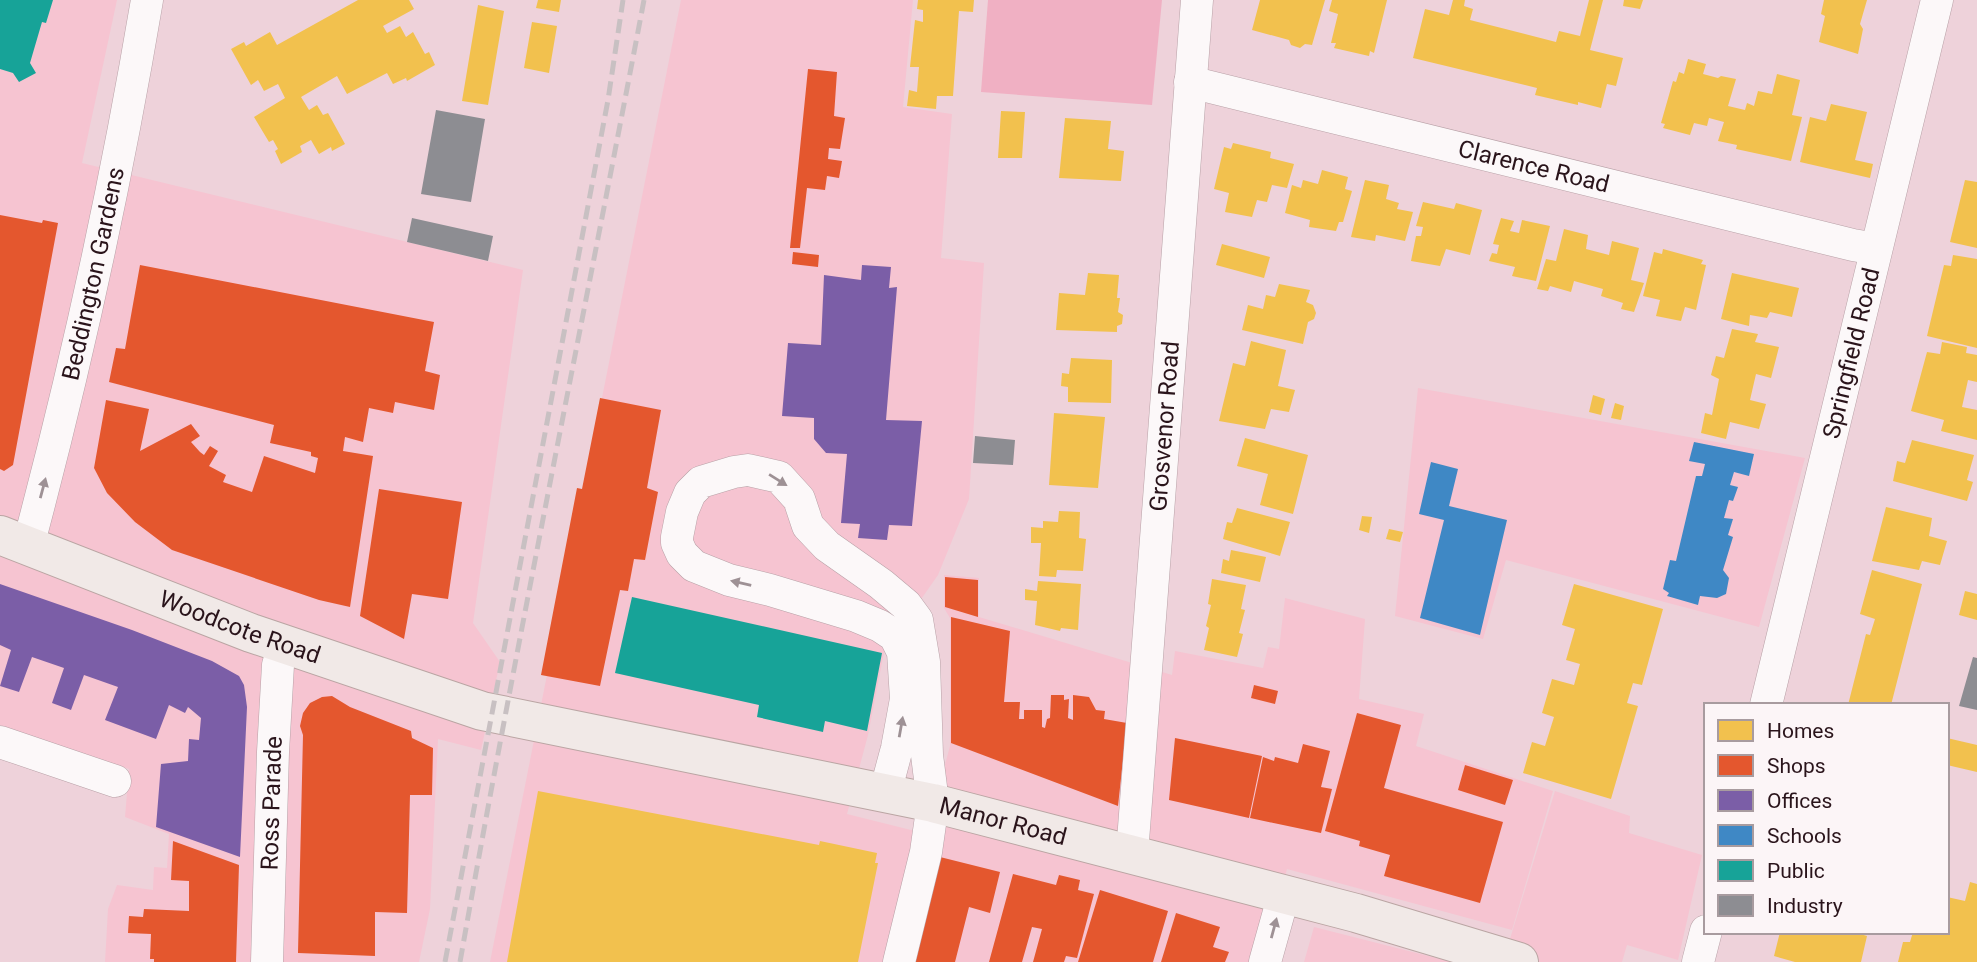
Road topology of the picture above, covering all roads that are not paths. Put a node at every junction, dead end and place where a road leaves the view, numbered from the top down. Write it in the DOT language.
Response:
graph roads {
  1 [pos="147,0"];
  2 [pos="1197,0"];
  3 [pos="1937,0"];
  4 [pos="1190,82"];
  5 [pos="1876,249"];
  6 [pos="14,541"];
  7 [pos="284,645"];
  8 [pos="1766,703"];
  9 [pos="482,711"];
  10 [pos="0,741"];
  11 [pos="115,781"];
  12 [pos="886,793"];
  13 [pos="933,803"];
  14 [pos="1132,854"];
  15 [pos="1284,894"];
  16 [pos="1705,934"];
  17 [pos="267,962"];
  18 [pos="899,962"];
  19 [pos="1265,962"];
  20 [pos="1519,962"];
  21 [pos="1698,962"];
  6 -- 1 [label="street, Beddington Gardens, one-way"];
  2 -- 4 [label="street, Grosvenor Road"];
  3 -- 5 [label="street, Springfield Road"];
  4 -- 5 [label="street, Clarence Road"];
  4 -- 14 [label="street, Grosvenor Road"];
  5 -- 8 [label="street, Springfield Road"];
  6 -- 7 [label="main road, Woodcote Road"];
  7 -- 9 [label="main road, Woodcote Road"];
  7 -- 17 [label="street, Ross Parade"];
  9 -- 12 [label="main road, Manor Road"];
  10 -- 11 [label="street"];
  12 -- 13 [label="main road, Manor Road"];
  12 -- 13 [label="street, one-way"];
  13 -- 14 [label="main road, Manor Road"];
  13 -- 18 [label="street"];
  14 -- 15 [label="main road, Manor Road"];
  19 -- 15 [label="street, one-way"];
  15 -- 20 [label="main road, Manor Road"];
  16 -- 21 [label="street"];
}
